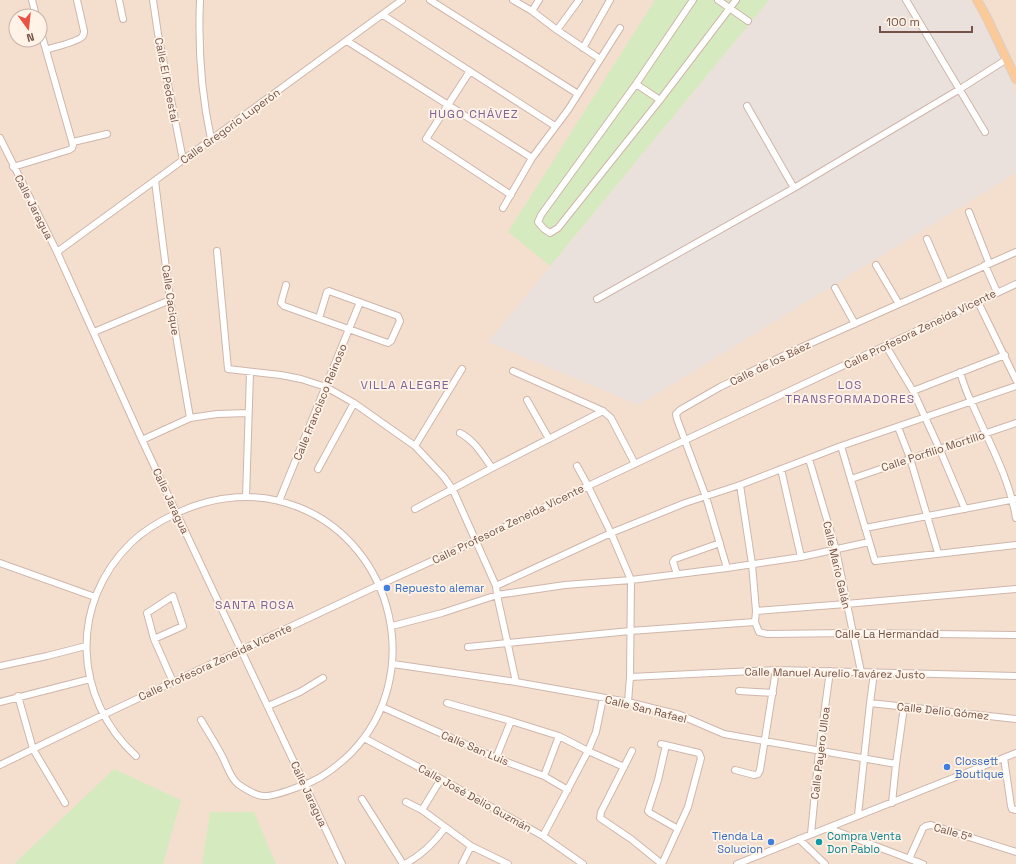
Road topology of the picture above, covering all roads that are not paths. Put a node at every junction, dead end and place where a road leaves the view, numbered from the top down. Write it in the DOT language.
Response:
graph roads {
  1 [pos="77,0"];
  2 [pos="119,0"];
  3 [pos="153,0"];
  4 [pos="200,0"];
  5 [pos="402,0"];
  6 [pos="430,0"];
  7 [pos="513,0"];
  8 [pos="539,0"];
  9 [pos="579,0"];
  10 [pos="610,0"];
  11 [pos="693,0"];
  12 [pos="718,0"];
  13 [pos="736,0"];
  14 [pos="906,0"];
  15 [pos="977,0"];
  16 [pos="730,8"];
  17 [pos="532,12"];
  18 [pos="383,15"];
  19 [pos="123,19"];
  20 [pos="748,22"];
  21 [pos="620,28"];
  22 [pos="557,30"];
  23 [pos="347,41"];
  24 [pos="583,48"];
  25 [pos="46,50"];
  26 [pos="600,59"];
  27 [pos="1007,60"];
  28 [pos="470,71"];
  29 [pos="1016,79"];
  30 [pos="636,84"];
  31 [pos="960,90"];
  32 [pos="578,94"];
  33 [pos="660,100"];
  34 [pos="447,105"];
  35 [pos="747,106"];
  36 [pos="555,126"];
  37 [pos="985,132"];
  38 [pos="107,134"];
  39 [pos="0,138"];
  40 [pos="211,139"];
  41 [pos="73,142"];
  42 [pos="532,158"];
  43 [pos="183,160"];
  44 [pos="13,167"];
  45 [pos="155,182"];
  46 [pos="794,188"];
  47 [pos="511,195"];
  48 [pos="503,208"];
  49 [pos="968,212"];
  50 [pos="927,238"];
  51 [pos="217,251"];
  52 [pos="57,252"];
  53 [pos="1016,252"];
  54 [pos="987,264"];
  55 [pos="876,265"];
  56 [pos="946,283"];
  57 [pos="1016,284"];
  58 [pos="286,285"];
  59 [pos="836,288"];
  60 [pos="997,292"];
  61 [pos="597,299"];
  62 [pos="170,300"];
  63 [pos="360,302"];
  64 [pos="978,302"];
  65 [pos="899,304"];
  66 [pos="319,318"];
  67 [pos="854,324"];
  68 [pos="349,329"];
  69 [pos="94,332"];
  70 [pos="886,346"];
  71 [pos="1005,355"];
  72 [pos="462,369"];
  73 [pos="513,371"];
  74 [pos="250,372"];
  75 [pos="960,372"];
  76 [pos="1016,380"];
  77 [pos="1016,386"];
  78 [pos="326,387"];
  79 [pos="913,391"];
  80 [pos="527,400"];
  81 [pos="970,401"];
  82 [pos="354,402"];
  83 [pos="603,411"];
  84 [pos="248,413"];
  85 [pos="925,417"];
  86 [pos="190,418"];
  87 [pos="1016,423"];
  88 [pos="898,427"];
  89 [pos="460,433"];
  90 [pos="987,433"];
  91 [pos="549,439"];
  92 [pos="142,440"];
  93 [pos="684,441"];
  94 [pos="415,446"];
  95 [pos="841,446"];
  96 [pos="940,450"];
  97 [pos="809,458"];
  98 [pos="910,458"];
  99 [pos="635,464"];
  100 [pos="577,466"];
  101 [pos="492,468"];
  102 [pos="318,469"];
  103 [pos="781,469"];
  104 [pos="850,479"];
  105 [pos="740,485"];
  106 [pos="588,486"];
  107 [pos="453,490"];
  108 [pos="246,496"];
  109 [pos="706,498"];
  110 [pos="1014,499"];
  111 [pos="279,501"];
  112 [pos="965,509"];
  113 [pos="414,510"];
  114 [pos="177,513"];
  115 [pos="926,516"];
  116 [pos="1016,518"];
  117 [pos="865,528"];
  118 [pos="611,533"];
  119 [pos="476,541"];
  120 [pos="869,542"];
  121 [pos="720,543"];
  122 [pos="1016,545"];
  123 [pos="836,550"];
  124 [pos="938,554"];
  125 [pos="801,557"];
  126 [pos="0,563"];
  127 [pos="752,564"];
  128 [pos="728,568"];
  129 [pos="677,574"];
  130 [pos="631,580"];
  131 [pos="379,585"];
  132 [pos="496,586"];
  133 [pos="1016,589"];
  134 [pos="497,595"];
  135 [pos="96,597"];
  136 [pos="846,604"];
  137 [pos="756,611"];
  138 [pos="755,622"];
  139 [pos="392,626"];
  140 [pos="630,631"];
  141 [pos="852,633"];
  142 [pos="1016,635"];
  143 [pos="154,639"];
  144 [pos="507,643"];
  145 [pos="86,646"];
  146 [pos="468,647"];
  147 [pos="242,650"];
  148 [pos="393,664"];
  149 [pos="0,666"];
  150 [pos="776,670"];
  151 [pos="830,672"];
  152 [pos="861,672"];
  153 [pos="874,673"];
  154 [pos="1016,676"];
  155 [pos="630,677"];
  156 [pos="323,678"];
  157 [pos="90,679"];
  158 [pos="173,682"];
  159 [pos="516,682"];
  160 [pos="739,691"];
  161 [pos="773,693"];
  162 [pos="18,696"];
  163 [pos="603,698"];
  164 [pos="0,702"];
  165 [pos="628,702"];
  166 [pos="447,703"];
  167 [pos="870,704"];
  168 [pos="268,706"];
  169 [pos="382,707"];
  170 [pos="904,707"];
  171 [pos="103,715"];
  172 [pos="1016,719"];
  173 [pos="201,720"];
  174 [pos="511,721"];
  175 [pos="559,736"];
  176 [pos="364,738"];
  177 [pos="765,742"];
  178 [pos="33,749"];
  179 [pos="588,751"];
  180 [pos="632,751"];
  181 [pos="819,751"];
  182 [pos="1016,753"];
  183 [pos="136,756"];
  184 [pos="496,758"];
  185 [pos="1004,758"];
  186 [pos="864,759"];
  187 [pos="896,764"];
  188 [pos="0,765"];
  189 [pos="624,767"];
  190 [pos="735,770"];
  191 [pos="544,776"];
  192 [pos="441,779"];
  193 [pos="304,785"];
  194 [pos="568,790"];
  195 [pos="1016,792"];
  196 [pos="1008,795"];
  197 [pos="362,799"];
  198 [pos="406,802"];
  199 [pos="65,803"];
  200 [pos="892,803"];
  201 [pos="422,810"];
  202 [pos="1016,810"];
  203 [pos="858,815"];
  204 [pos="445,828"];
  205 [pos="828,828"];
  206 [pos="678,830"];
  207 [pos="811,834"];
  208 [pos="543,836"];
  209 [pos="799,839"];
  210 [pos="471,846"];
  211 [pos="1016,852"];
  212 [pos="909,859"];
  213 [pos="740,863"];
  214 [pos="342,864"];
  215 [pos="404,864"];
  216 [pos="462,864"];
  217 [pos="508,864"];
  218 [pos="583,864"];
  219 [pos="662,864"];
  220 [pos="825,864"];
  221 [pos="923,864"];
  1 -- 25 [label="street"];
  2 -- 19 [label="street"];
  3 -- 43 [label="street, Calle El Pedestal"];
  4 -- 40 [label="street"];
  5 -- 18 [label="street, Calle Gregorio Luperón"];
  6 -- 32 [label="street"];
  7 -- 17 [label="street"];
  8 -- 17 [label="street"];
  9 -- 22 [label="street"];
  10 -- 24 [label="street"];
  11 -- 30 [label="street"];
  12 -- 16 [label="street"];
  13 -- 16 [label="street"];
  14 -- 31 [label="street"];
  15 -- 27 [label="main road"];
  16 -- 20 [label="street"];
  16 -- 33 [label="street"];
  17 -- 22 [label="street"];
  18 -- 23 [label="street, Calle Gregorio Luperón"];
  18 -- 28 [label="street"];
  21 -- 26 [label="street"];
  22 -- 24 [label="street"];
  23 -- 34 [label="street"];
  23 -- 40 [label="street, Calle Gregorio Luperón"];
  24 -- 26 [label="street"];
  25 -- 41 [label="street"];
  26 -- 32 [label="street"];
  27 -- 29 [label="main road"];
  27 -- 31 [label="street"];
  28 -- 34 [label="street"];
  28 -- 36 [label="street"];
  30 -- 33 [label="street"];
  30 -- 33 [label="street"];
  31 -- 37 [label="street"];
  31 -- 46 [label="street"];
  32 -- 36 [label="street"];
  34 -- 42 [label="street"];
  34 -- 47 [label="street"];
  35 -- 46 [label="street"];
  36 -- 42 [label="street"];
  38 -- 41 [label="street"];
  39 -- 44 [label="street, Calle Jaragua"];
  40 -- 43 [label="street, Calle Gregorio Luperón"];
  41 -- 44 [label="street"];
  42 -- 47 [label="street"];
  43 -- 45 [label="street, Calle Gregorio Luperón"];
  44 -- 52 [label="street, Calle Jaragua"];
  45 -- 52 [label="street, Calle Gregorio Luperón"];
  45 -- 62 [label="street, Calle Cacique"];
  46 -- 61 [label="street"];
  47 -- 48 [label="street"];
  49 -- 54 [label="street"];
  50 -- 56 [label="street"];
  51 -- 74 [label="street"];
  52 -- 69 [label="street, Calle Jaragua"];
  53 -- 54 [label="street, Calle de los Báez"];
  54 -- 56 [label="street, Calle de los Báez"];
  54 -- 60 [label="street"];
  55 -- 65 [label="street"];
  56 -- 65 [label="street, Calle de los Báez"];
  57 -- 60 [label="street, Calle Profesora Zeneida Vicente"];
  58 -- 66 [label="street"];
  59 -- 67 [label="street"];
  60 -- 64 [label="street, Calle Profesora Zeneida Vicente"];
  62 -- 69 [label="street"];
  62 -- 86 [label="street, Calle Cacique"];
  63 -- 66 [label="street"];
  63 -- 68 [label="street, Calle Francisco Reinoso"];
  63 -- 68 [label="street"];
  64 -- 70 [label="street, Calle Profesora Zeneida Vicente"];
  64 -- 71 [label="street"];
  65 -- 67 [label="street, Calle de los Báez"];
  66 -- 68 [label="street"];
  67 -- 93 [label="street, Calle de los Báez"];
  68 -- 78 [label="street, Calle Francisco Reinoso"];
  69 -- 92 [label="street, Calle Jaragua"];
  70 -- 79 [label="street"];
  70 -- 93 [label="street, Calle Profesora Zeneida Vicente"];
  71 -- 75 [label="street"];
  71 -- 76 [label="street"];
  72 -- 94 [label="street"];
  73 -- 83 [label="street"];
  74 -- 78 [label="street"];
  74 -- 84 [label="street"];
  75 -- 79 [label="street"];
  75 -- 81 [label="street"];
  77 -- 81 [label="street"];
  78 -- 82 [label="street"];
  78 -- 111 [label="street, Calle Francisco Reinoso"];
  79 -- 85 [label="street"];
  80 -- 91 [label="street"];
  81 -- 85 [label="street"];
  81 -- 90 [label="street"];
  82 -- 94 [label="street"];
  82 -- 102 [label="street"];
  83 -- 91 [label="street"];
  83 -- 99 [label="street"];
  84 -- 86 [label="street"];
  84 -- 108 [label="street"];
  85 -- 88 [label="street"];
  85 -- 96 [label="street"];
  86 -- 92 [label="street"];
  87 -- 90 [label="street, Calle Porfilio Mortillo"];
  88 -- 95 [label="street"];
  88 -- 98 [label="street"];
  89 -- 101 [label="street"];
  90 -- 96 [label="street, Calle Porfilio Mortillo"];
  90 -- 110 [label="street"];
  91 -- 101 [label="street"];
  92 -- 114 [label="street, Calle Jaragua"];
  93 -- 99 [label="street, Calle Profesora Zeneida Vicente"];
  93 -- 109 [label="street, Calle de los Báez"];
  94 -- 107 [label="street"];
  95 -- 97 [label="street"];
  95 -- 104 [label="street"];
  96 -- 98 [label="street, Calle Porfilio Mortillo"];
  96 -- 112 [label="street"];
  97 -- 103 [label="street"];
  97 -- 123 [label="street, Calle Mario Galán"];
  98 -- 104 [label="street, Calle Porfilio Mortillo"];
  98 -- 115 [label="street"];
  99 -- 106 [label="street, Calle Profesora Zeneida Vicente"];
  100 -- 106 [label="street"];
  101 -- 107 [label="street"];
  103 -- 105 [label="street"];
  103 -- 125 [label="street"];
  104 -- 117 [label="street"];
  105 -- 109 [label="street"];
  105 -- 127 [label="street"];
  106 -- 118 [label="street"];
  106 -- 119 [label="street, Calle Profesora Zeneida Vicente"];
  107 -- 113 [label="street"];
  107 -- 119 [label="street"];
  108 -- 111 [label="street"];
  108 -- 114 [label="street"];
  109 -- 118 [label="street"];
  109 -- 121 [label="street, Calle de los Báez"];
  110 -- 112 [label="street"];
  110 -- 116 [label="street"];
  111 -- 131 [label="street"];
  112 -- 115 [label="street"];
  114 -- 135 [label="street"];
  114 -- 147 [label="street, Calle Jaragua"];
  115 -- 117 [label="street"];
  115 -- 124 [label="street"];
  117 -- 120 [label="street"];
  118 -- 130 [label="street"];
  118 -- 132 [label="street"];
  119 -- 131 [label="street, Calle Profesora Zeneida Vicente"];
  119 -- 132 [label="street"];
  120 -- 123 [label="street"];
  120 -- 124 [label="street"];
  121 -- 128 [label="street, Calle de los Báez"];
  121 -- 129 [label="street"];
  122 -- 124 [label="street"];
  123 -- 125 [label="street"];
  123 -- 136 [label="street, Calle Mario Galán"];
  125 -- 127 [label="street"];
  126 -- 135 [label="street"];
  127 -- 128 [label="street"];
  127 -- 137 [label="street"];
  128 -- 129 [label="street"];
  129 -- 130 [label="street"];
  130 -- 134 [label="street"];
  130 -- 140 [label="street"];
  131 -- 139 [label="street"];
  131 -- 147 [label="street, Calle Profesora Zeneida Vicente"];
  132 -- 134 [label="street"];
  133 -- 136 [label="street"];
  134 -- 139 [label="street"];
  134 -- 144 [label="street"];
  135 -- 145 [label="street"];
  136 -- 137 [label="street"];
  136 -- 141 [label="street, Calle Mario Galán"];
  137 -- 138 [label="street"];
  138 -- 140 [label="street"];
  138 -- 141 [label="street, Calle La Hermandad"];
  139 -- 148 [label="street"];
  140 -- 144 [label="street"];
  140 -- 155 [label="street"];
  141 -- 142 [label="street, Calle La Hermandad"];
  141 -- 152 [label="street, Calle Mario Galán"];
  143 -- 143 [label="street"];
  143 -- 158 [label="street"];
  144 -- 146 [label="street"];
  144 -- 159 [label="street"];
  145 -- 149 [label="street"];
  145 -- 157 [label="street"];
  147 -- 158 [label="street, Calle Profesora Zeneida Vicente"];
  147 -- 168 [label="street, Calle Jaragua"];
  148 -- 159 [label="street, Calle San Rafael"];
  148 -- 169 [label="street"];
  150 -- 151 [label="street, Calle Manuel Aurelio Tavárez Justo"];
  150 -- 155 [label="street, Calle Manuel Aurelio Tavárez Justo"];
  150 -- 161 [label="street"];
  151 -- 152 [label="street, Calle Manuel Aurelio Tavárez Justo"];
  151 -- 181 [label="street, Calle Payero Ulloa"];
  152 -- 153 [label="street, Calle Manuel Aurelio Tavárez Justo"];
  153 -- 154 [label="street, Calle Manuel Aurelio Tavárez Justo"];
  153 -- 167 [label="street"];
  155 -- 165 [label="street"];
  156 -- 168 [label="street"];
  157 -- 162 [label="street"];
  157 -- 171 [label="street"];
  158 -- 171 [label="street, Calle Profesora Zeneida Vicente"];
  159 -- 163 [label="street, Calle San Rafael"];
  160 -- 161 [label="street"];
  161 -- 177 [label="street"];
  162 -- 164 [label="street"];
  162 -- 178 [label="street"];
  163 -- 165 [label="street, Calle San Rafael"];
  163 -- 179 [label="street"];
  165 -- 177 [label="street, Calle San Rafael"];
  166 -- 174 [label="street"];
  167 -- 170 [label="street, Calle Delio Gómez"];
  167 -- 186 [label="street"];
  168 -- 193 [label="street, Calle Jaragua"];
  169 -- 176 [label="street"];
  169 -- 184 [label="street, Calle San Luis"];
  170 -- 172 [label="street, Calle Delio Gómez"];
  170 -- 187 [label="street"];
  171 -- 178 [label="street, Calle Profesora Zeneida Vicente"];
  171 -- 183 [label="street"];
  173 -- 193 [label="street"];
  174 -- 175 [label="street"];
  174 -- 184 [label="street"];
  175 -- 179 [label="street"];
  175 -- 191 [label="street"];
  176 -- 192 [label="street, Calle José Delio Guzmán"];
  176 -- 193 [label="street"];
  177 -- 181 [label="street, Calle San Rafael"];
  177 -- 190 [label="street"];
  178 -- 188 [label="street, Calle Profesora Zeneida Vicente"];
  178 -- 199 [label="street"];
  179 -- 189 [label="street"];
  179 -- 194 [label="street"];
  180 -- 189 [label="street"];
  181 -- 186 [label="street, Calle San Rafael"];
  181 -- 207 [label="street, Calle Payero Ulloa"];
  182 -- 185 [label="street"];
  184 -- 191 [label="street, Calle San Luis"];
  185 -- 196 [label="street"];
  185 -- 200 [label="street"];
  186 -- 187 [label="street, Calle San Rafael"];
  186 -- 203 [label="street"];
  187 -- 200 [label="street"];
  189 -- 219 [label="street"];
  191 -- 194 [label="street, Calle San Luis"];
  192 -- 201 [label="street"];
  192 -- 208 [label="street, Calle José Delio Guzmán"];
  193 -- 214 [label="street, Calle Jaragua"];
  194 -- 208 [label="street"];
  195 -- 196 [label="street"];
  196 -- 202 [label="street"];
  197 -- 215 [label="street"];
  198 -- 201 [label="street"];
  200 -- 203 [label="street"];
  201 -- 204 [label="street"];
  203 -- 205 [label="street"];
  204 -- 210 [label="street"];
  204 -- 215 [label="street"];
  205 -- 207 [label="street"];
  205 -- 212 [label="street"];
  206 -- 206 [label="street"];
  206 -- 219 [label="street"];
  207 -- 209 [label="street"];
  208 -- 218 [label="street, Calle José Delio Guzmán"];
  209 -- 213 [label="street"];
  209 -- 220 [label="street"];
  210 -- 216 [label="street"];
  210 -- 217 [label="street"];
  211 -- 212 [label="street, Calle 5ª"];
  212 -- 221 [label="street"];
}
